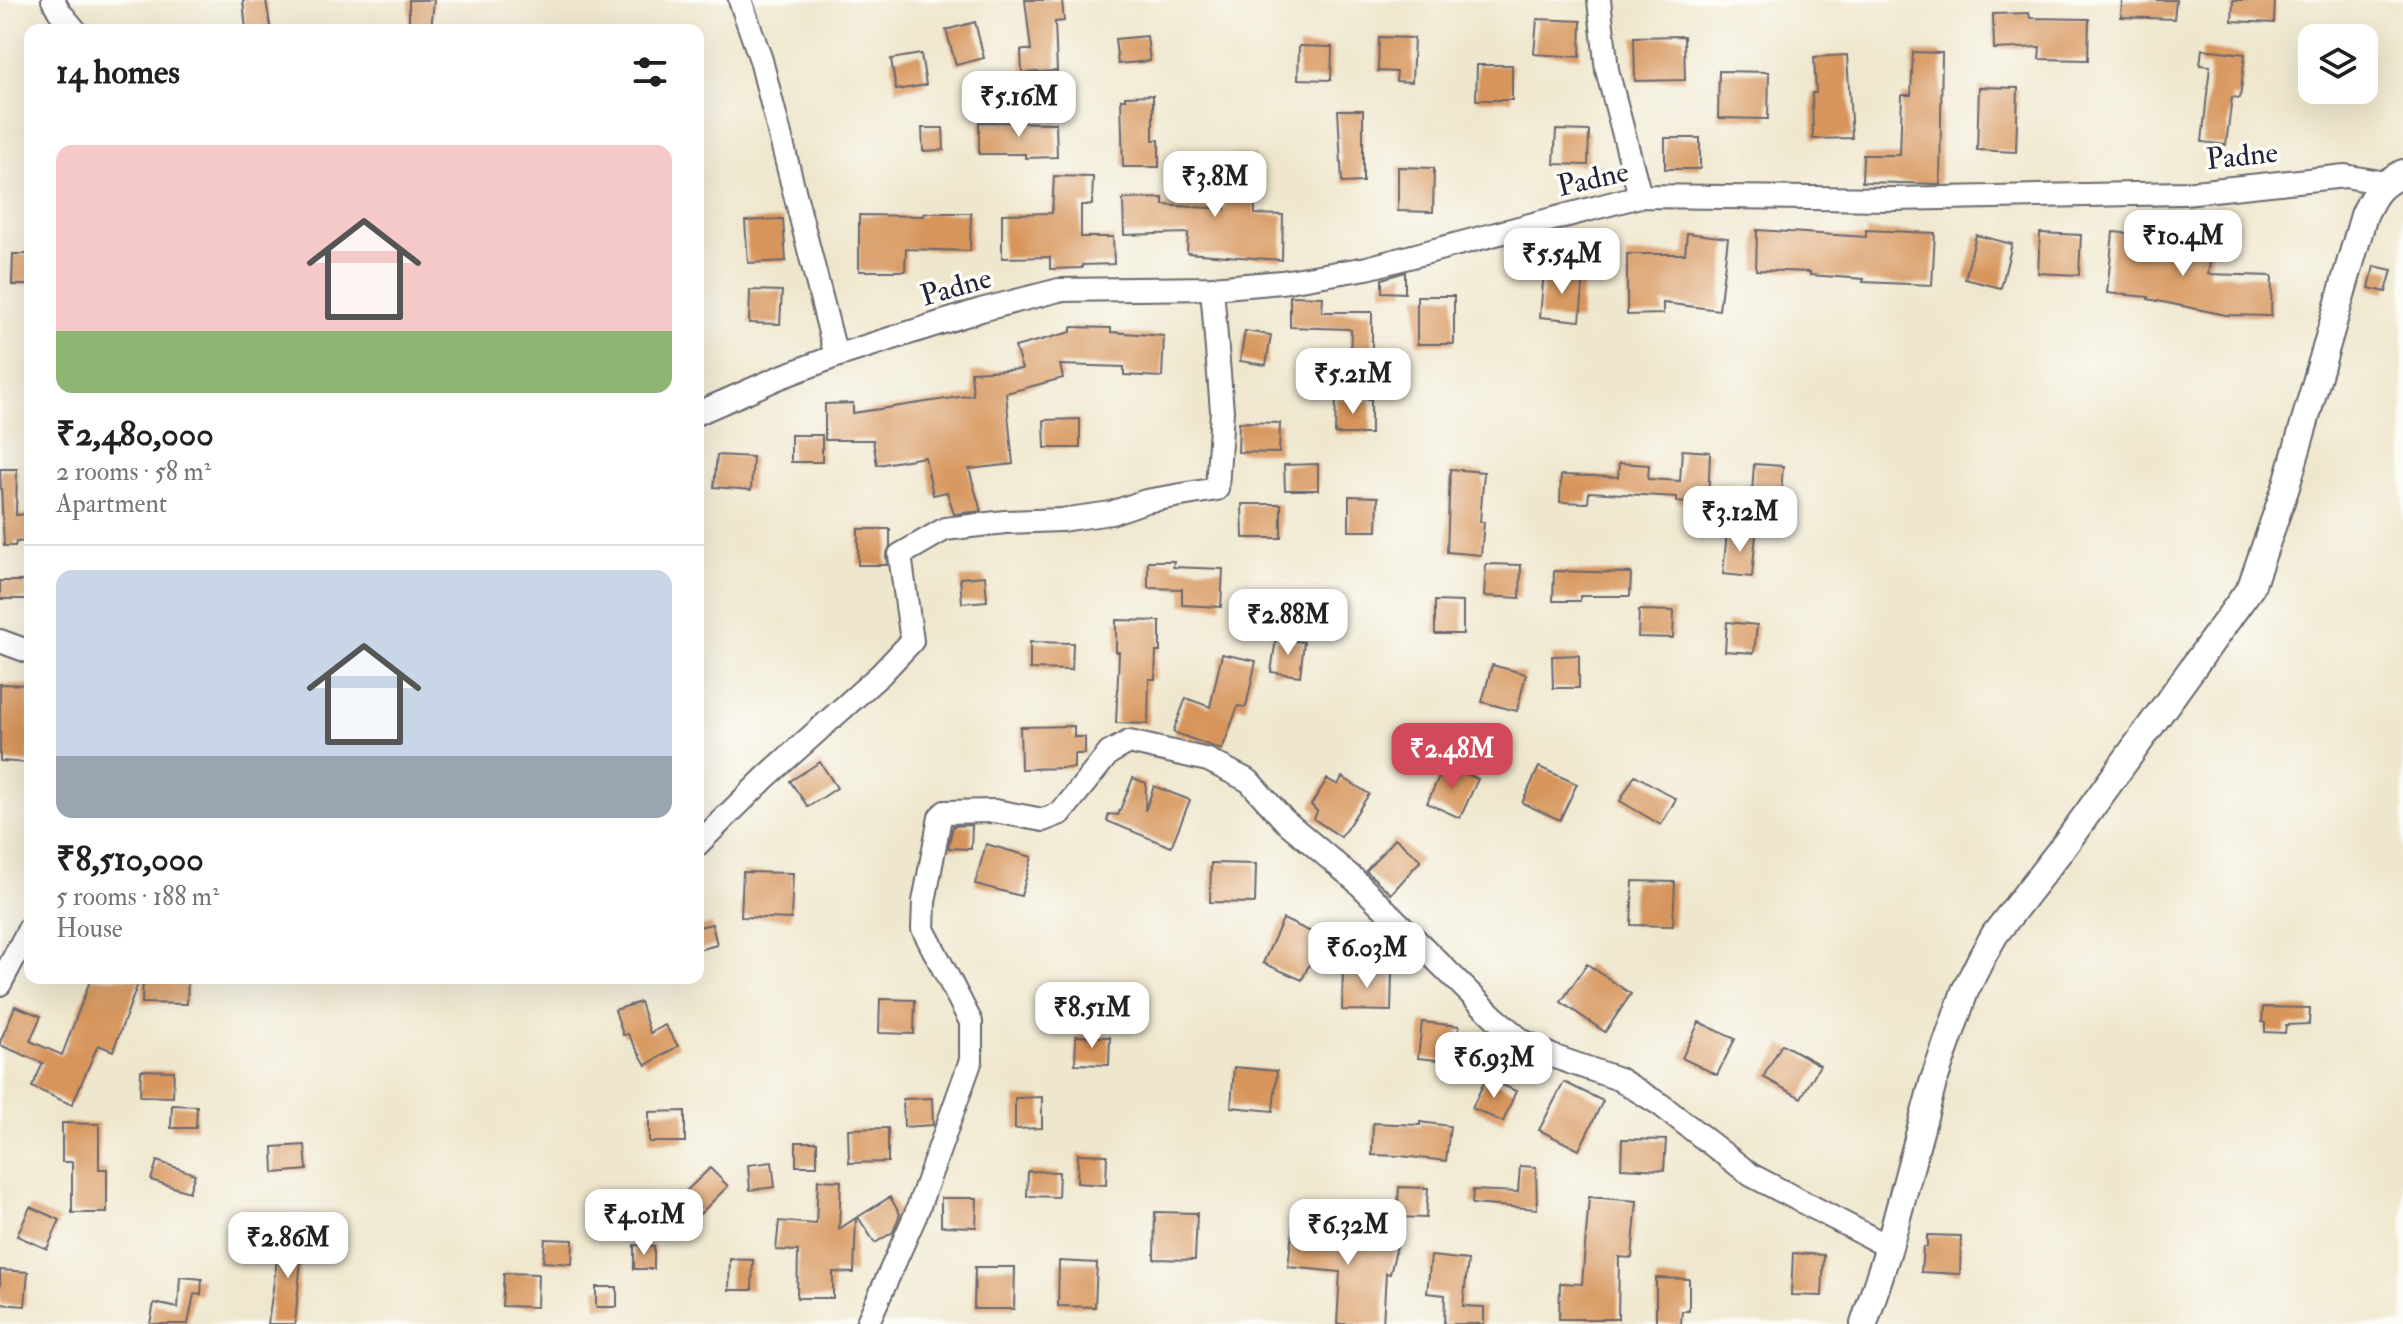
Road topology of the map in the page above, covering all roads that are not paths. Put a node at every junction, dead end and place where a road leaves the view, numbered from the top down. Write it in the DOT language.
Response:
graph roads {
  1 [pos="53,0"];
  2 [pos="740,0"];
  3 [pos="1599,0"];
  4 [pos="71,24"];
  5 [pos="2394,178"];
  6 [pos="1640,196"];
  7 [pos="1212,288"];
  8 [pos="836,356"];
  9 [pos="704,410"];
  10 [pos="0,641"];
  11 [pos="24,650"];
  12 [pos="704,838"];
  13 [pos="24,938"];
  14 [pos="0,984"];
  15 [pos="1889,1247"];
  16 [pos="867,1324"];
  17 [pos="1864,1324"];
  1 -- 4 [label="street"];
  2 -- 8 [label="street"];
  3 -- 6 [label="street"];
  5 -- 6 [label="street, Padne"];
  5 -- 15 [label="main road"];
  6 -- 7 [label="street, Padne"];
  7 -- 8 [label="street, Padne"];
  7 -- 12 [label="street"];
  8 -- 9 [label="street, Padne"];
  10 -- 11 [label="street"];
  13 -- 14 [label="street"];
  15 -- 16 [label="street"];
  15 -- 17 [label="main road"];
}
